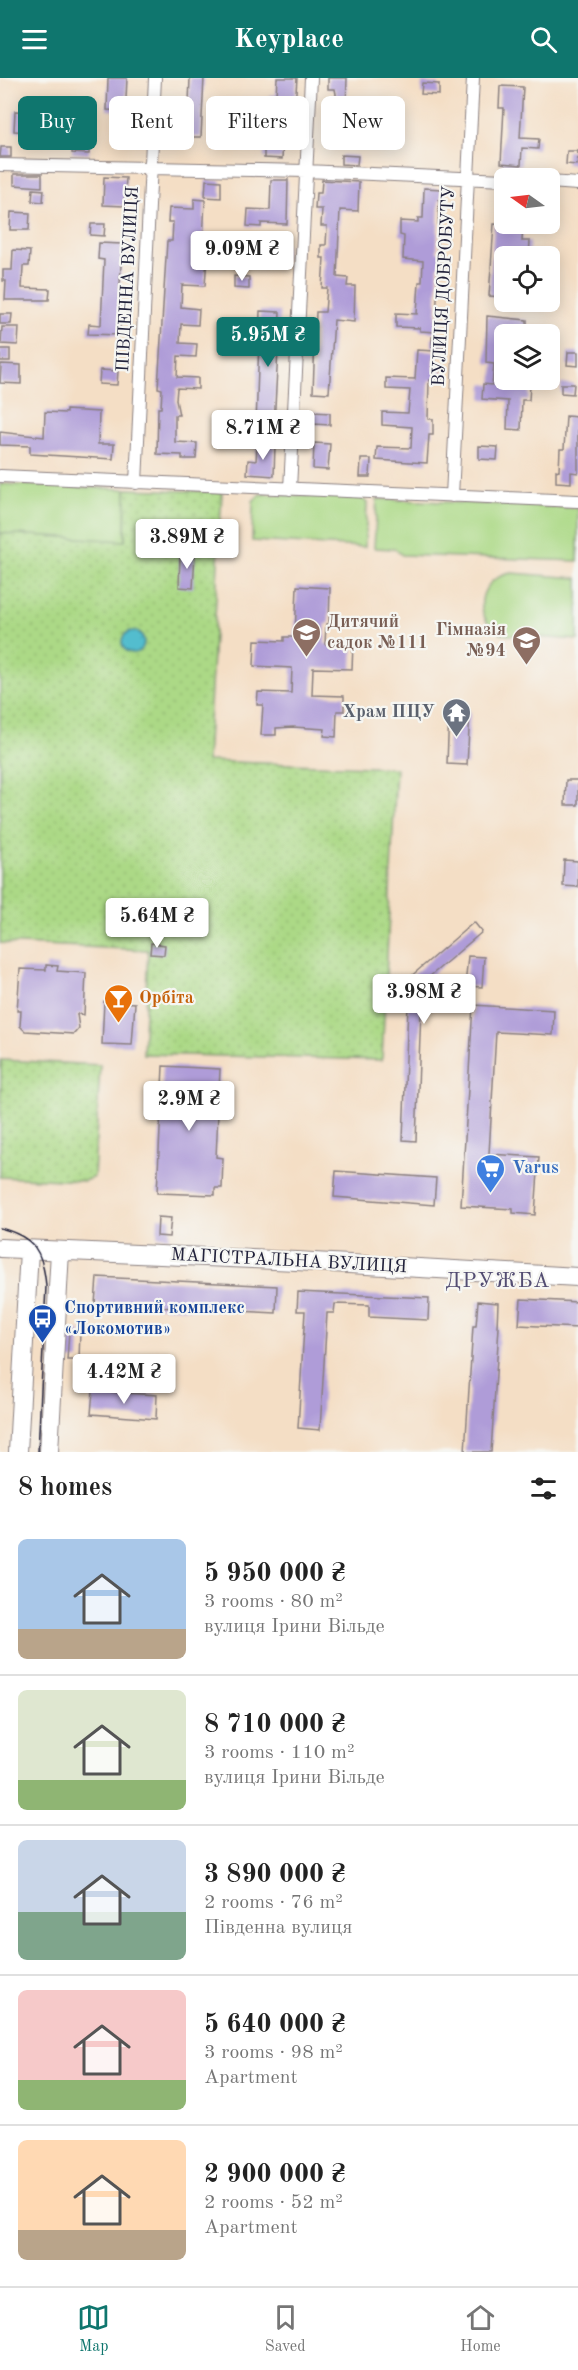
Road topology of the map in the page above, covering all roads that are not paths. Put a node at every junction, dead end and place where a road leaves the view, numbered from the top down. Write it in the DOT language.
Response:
graph roads {
  1 [pos="155,78"];
  2 [pos="311,78"];
  3 [pos="472,78"];
  4 [pos="0,165"];
  5 [pos="151,168"];
  6 [pos="306,171"];
  7 [pos="468,178"];
  8 [pos="494,179"];
  9 [pos="560,183"];
  10 [pos="578,184"];
  11 [pos="0,476"];
  12 [pos="136,483"];
  13 [pos="290,489"];
  14 [pos="452,496"];
  15 [pos="578,501"];
  16 [pos="0,1248"];
  17 [pos="29,1250"];
  18 [pos="60,1251"];
  19 [pos="578,1277"];
  20 [pos="18,1452"];
  21 [pos="49,1452"];
  1 -- 5 [label="street, ПІВДЕННА ВУЛИЦЯ"];
  2 -- 6 [label="street"];
  3 -- 7 [label="street, ВУЛИЦЯ ДОБРОБУТУ"];
  4 -- 5 [label="street"];
  5 -- 6 [label="street"];
  5 -- 12 [label="street, ПІВДЕННА ВУЛИЦЯ"];
  6 -- 7 [label="street"];
  6 -- 13 [label="street"];
  7 -- 8 [label="street"];
  7 -- 14 [label="street, ВУЛИЦЯ ДОБРОБУТУ"];
  9 -- 10 [label="street"];
  11 -- 12 [label="street"];
  12 -- 13 [label="street"];
  13 -- 14 [label="street"];
  14 -- 15 [label="street"];
  16 -- 17 [label="street, МАГІСТРАЛЬНА ВУЛИЦЯ"];
  17 -- 18 [label="street, МАГІСТРАЛЬНА ВУЛИЦЯ"];
  17 -- 20 [label="street"];
  18 -- 19 [label="street, МАГІСТРАЛЬНА ВУЛИЦЯ"];
  18 -- 21 [label="street"];
}
